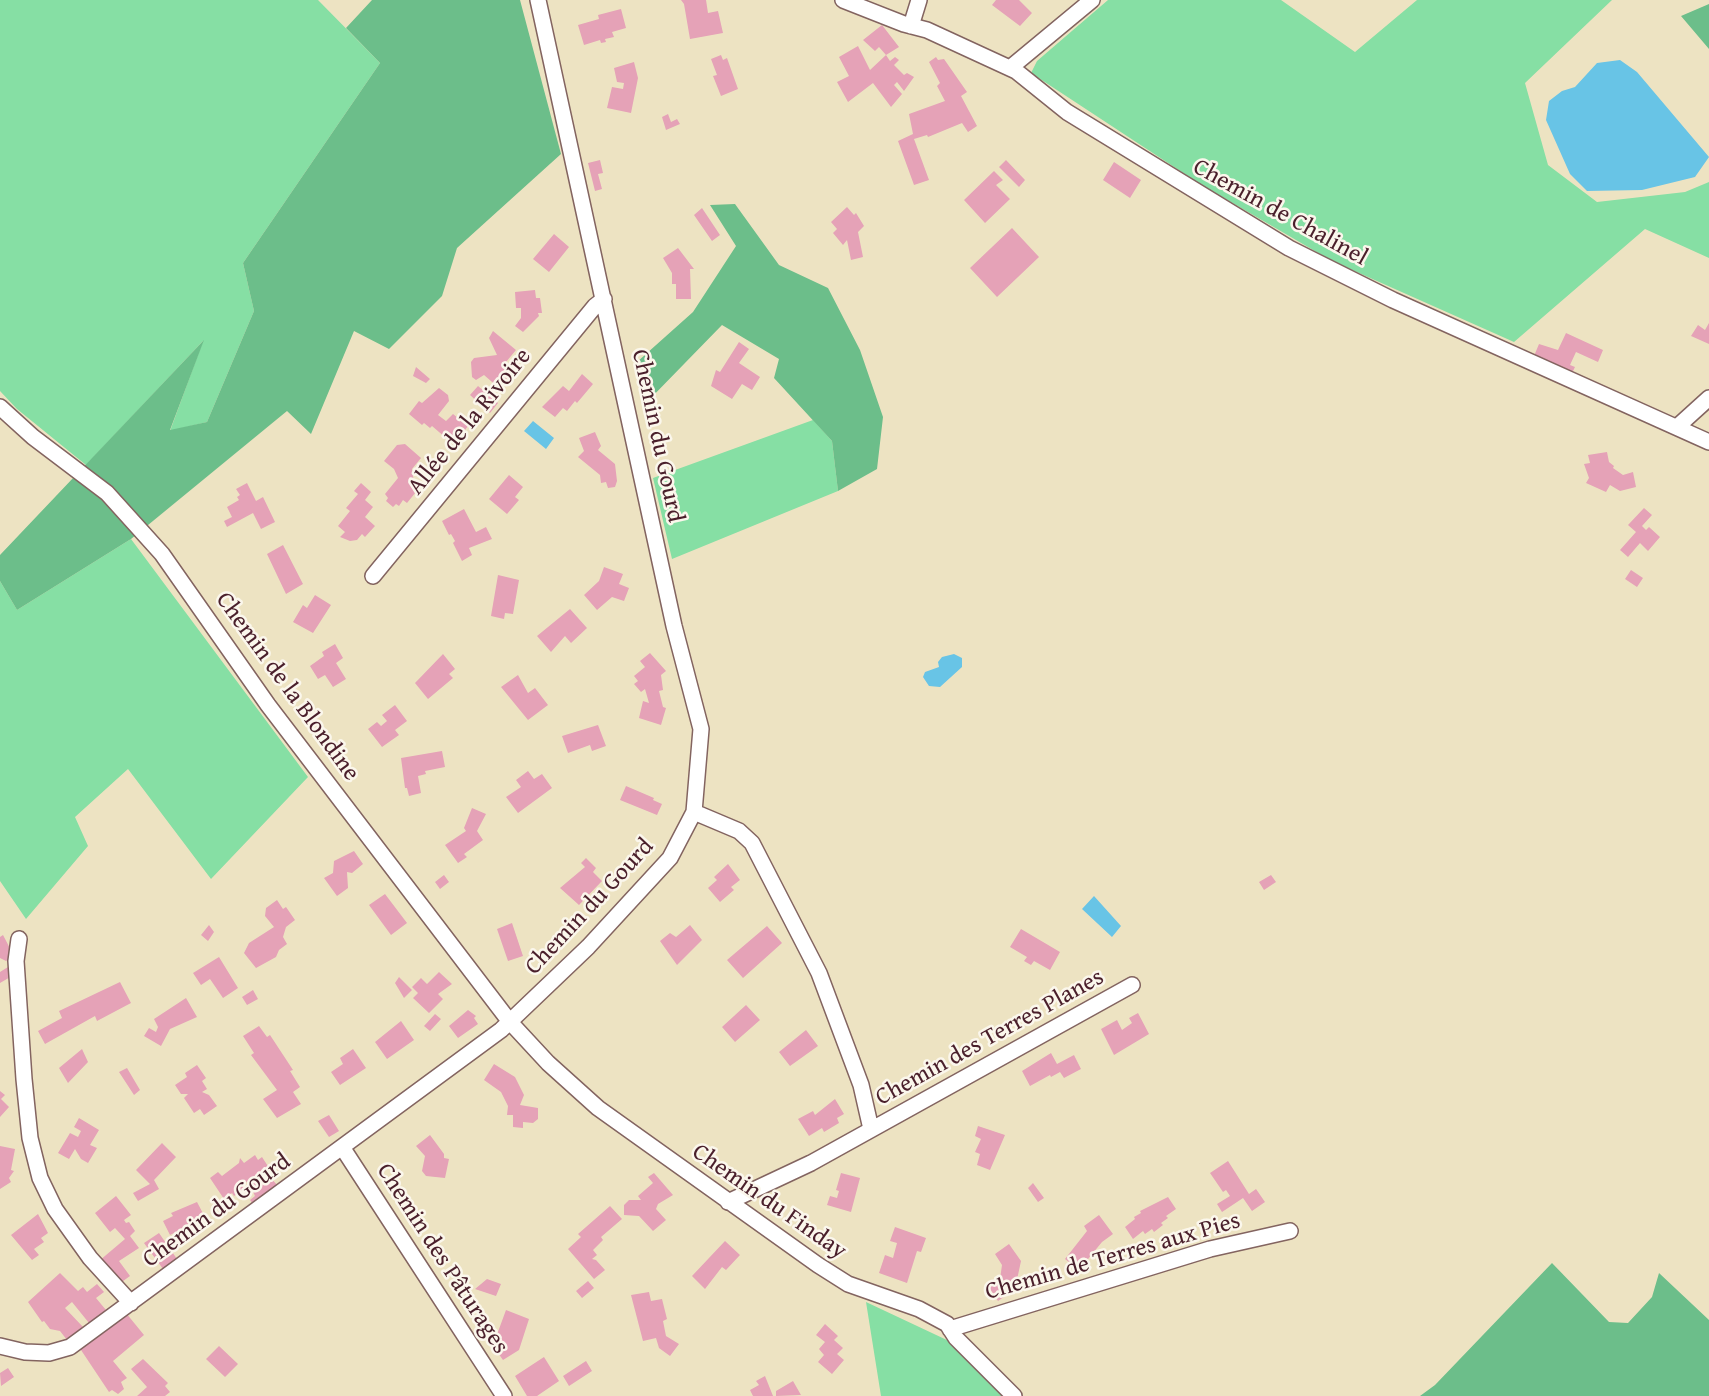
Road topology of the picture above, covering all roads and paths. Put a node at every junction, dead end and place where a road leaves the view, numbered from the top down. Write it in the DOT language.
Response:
graph roads {
  1 [pos="538,0"];
  2 [pos="843,0"];
  3 [pos="919,0"];
  4 [pos="1092,0"];
  5 [pos="911,26"];
  6 [pos="1010,68"];
  7 [pos="604,299"];
  8 [pos="1709,398"];
  9 [pos="0,407"];
  10 [pos="1677,427"];
  11 [pos="1709,442"];
  12 [pos="373,576"];
  13 [pos="694,812"];
  14 [pos="19,939"];
  15 [pos="1132,985"];
  16 [pos="510,1022"];
  17 [pos="871,1129"];
  18 [pos="342,1147"];
  19 [pos="728,1202"];
  20 [pos="1290,1231"];
  21 [pos="131,1303"];
  22 [pos="950,1329"];
  23 [pos="0,1346"];
  24 [pos="504,1396"];
  25 [pos="1014,1396"];
  1 -- 7 [label="street, Chemin du Gourd"];
  2 -- 5 [label="street, Chemin de Chalinel"];
  3 -- 5 [label="street"];
  4 -- 6 [label="street"];
  5 -- 6 [label="street, Chemin de Chalinel"];
  6 -- 10 [label="street, Chemin de Chalinel"];
  7 -- 12 [label="street, Allée de la Rivoire"];
  7 -- 13 [label="street, Chemin du Gourd"];
  8 -- 10 [label="street"];
  9 -- 16 [label="street, Chemin de la Blondine"];
  10 -- 11 [label="street, Chemin de Chalinel"];
  13 -- 16 [label="street, Chemin du Gourd"];
  13 -- 17 [label="street, Chemin des Terres Planes"];
  14 -- 21 [label="street"];
  15 -- 17 [label="street, Chemin des Terres Planes"];
  16 -- 18 [label="street, Chemin du Gourd"];
  16 -- 19 [label="street, Chemin du Finday"];
  17 -- 19 [label="street, Chemin des Terres Planes"];
  18 -- 21 [label="street, Chemin du Gourd"];
  18 -- 24 [label="street, Chemin des Pâturages"];
  19 -- 22 [label="street, Chemin du Finday"];
  20 -- 22 [label="street, Chemin de Terres aux Pies"];
  21 -- 23 [label="street, Chemin du Gourd"];
  22 -- 25 [label="street, Chemin du Finday"];
}
